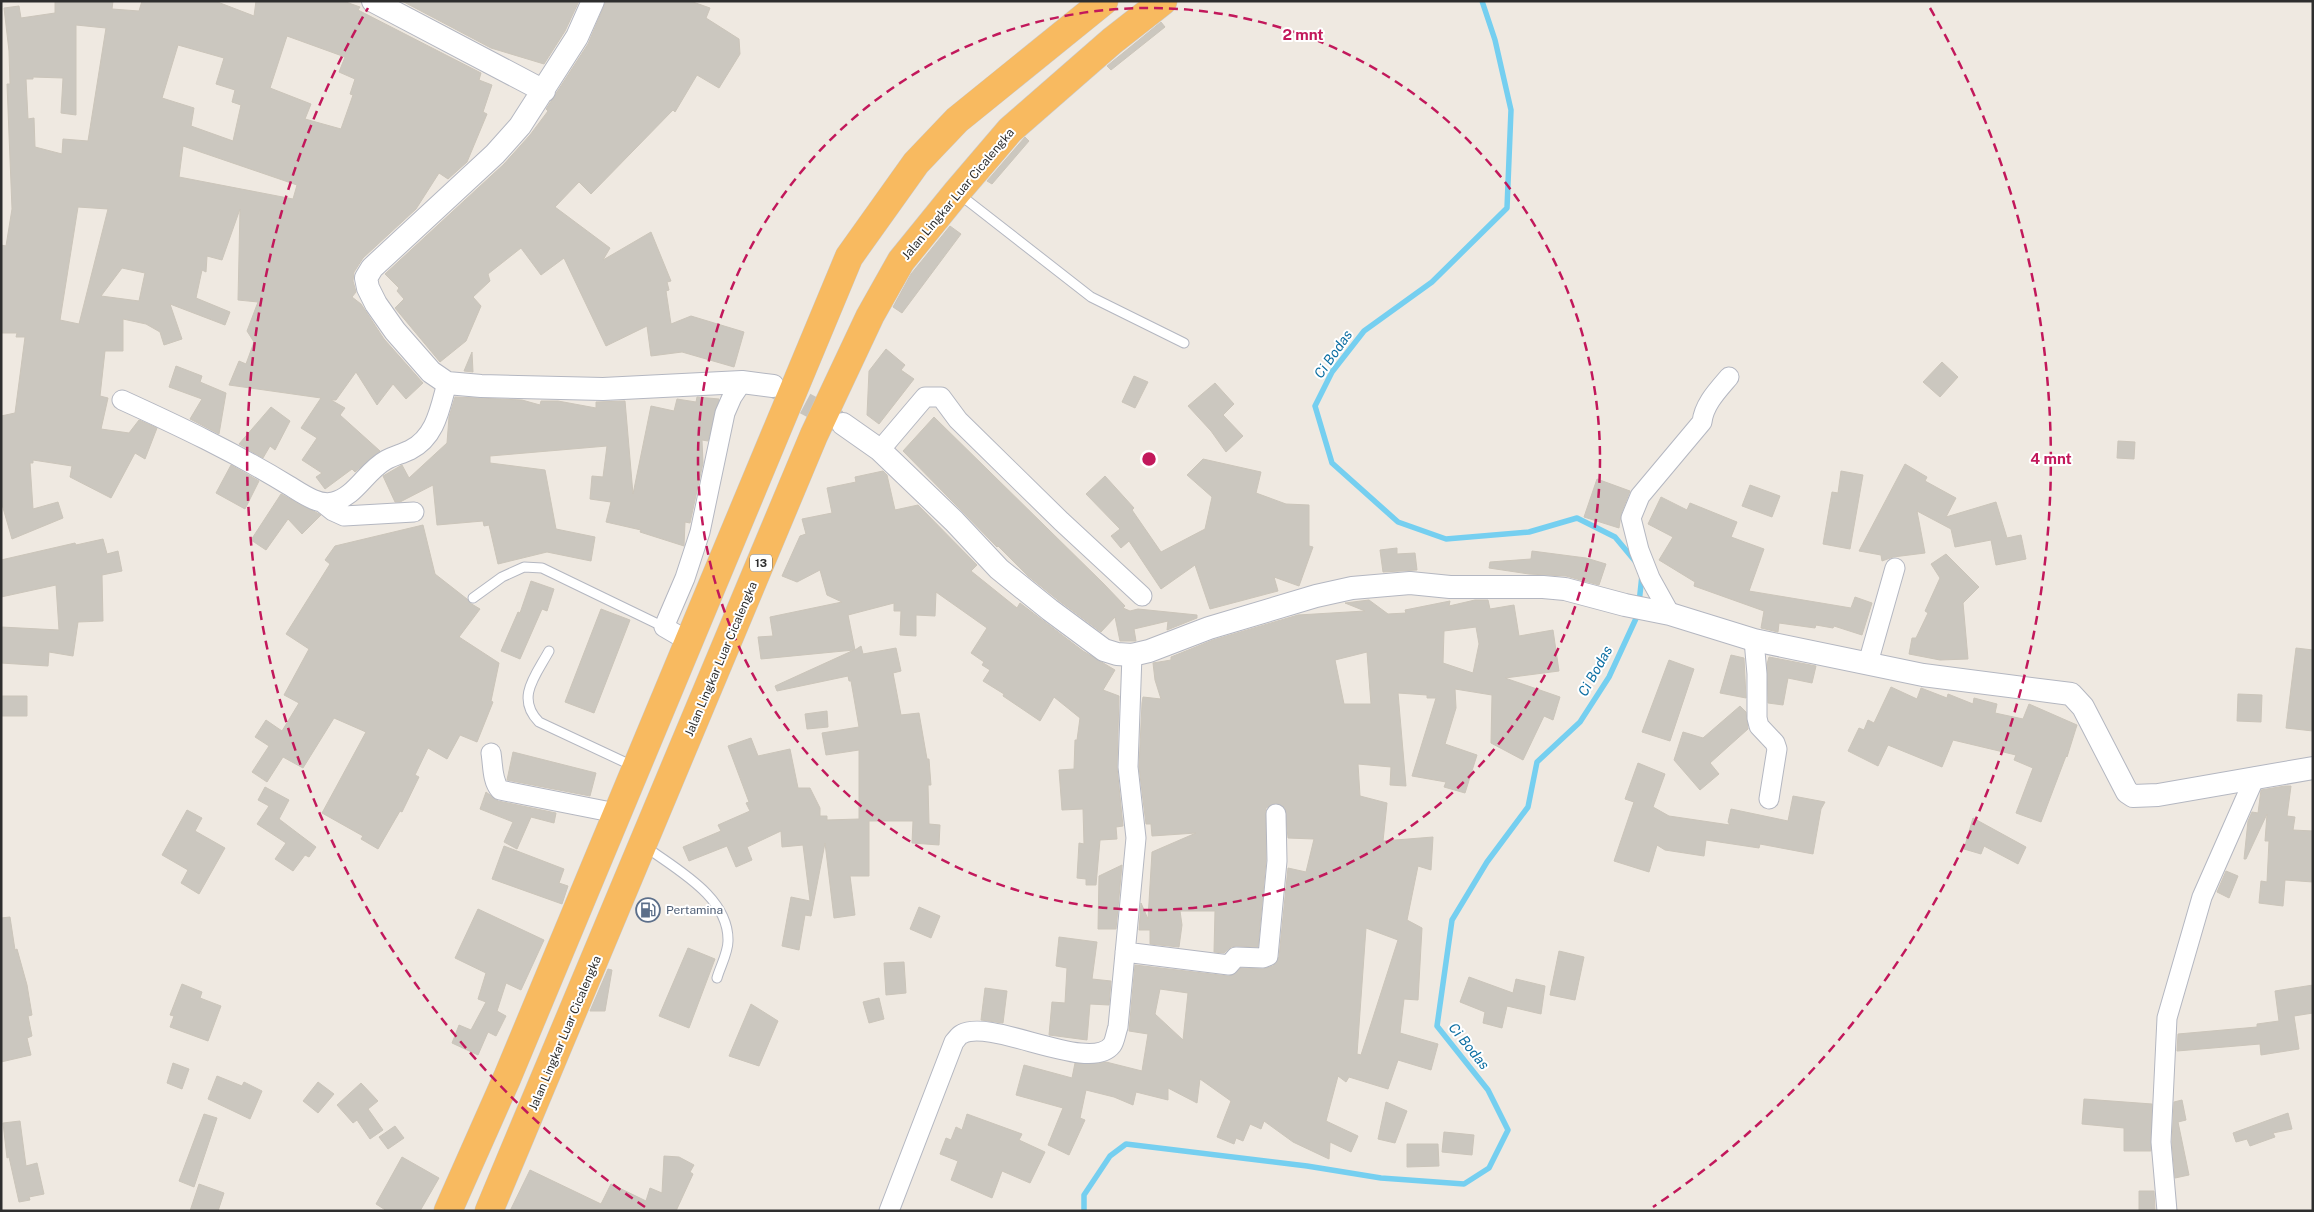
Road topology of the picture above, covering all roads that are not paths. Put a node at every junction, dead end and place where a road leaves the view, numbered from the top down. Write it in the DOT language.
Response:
graph roads {
  1 [pos="373,1"];
  2 [pos="593,1"];
  3 [pos="1104,1"];
  4 [pos="1163,1"];
  5 [pos="544,91"];
  6 [pos="957,192"];
  7 [pos="1184,343"];
  8 [pos="1729,377"];
  9 [pos="742,382"];
  10 [pos="447,383"];
  11 [pos="773,386"];
  12 [pos="122,400"];
  13 [pos="843,424"];
  14 [pos="880,450"];
  15 [pos="323,503"];
  16 [pos="414,512"];
  17 [pos="1895,568"];
  18 [pos="1142,596"];
  19 [pos="473,598"];
  20 [pos="1660,612"];
  21 [pos="664,627"];
  22 [pos="1754,640"];
  23 [pos="688,641"];
  24 [pos="549,651"];
  25 [pos="1132,655"];
  26 [pos="1868,663"];
  27 [pos="491,753"];
  28 [pos="636,767"];
  29 [pos="2313,768"];
  30 [pos="2255,777"];
  31 [pos="1769,799"];
  32 [pos="616,813"];
  33 [pos="1276,814"];
  34 [pos="644,846"];
  35 [pos="1125,952"];
  36 [pos="717,978"];
  37 [pos="448,1211"];
  38 [pos="489,1211"];
  39 [pos="889,1211"];
  40 [pos="2167,1211"];
  1 -- 5 [label="street"];
  2 -- 5 [label="street"];
  3 -- 23 [label="highway"];
  4 -- 6 [label="highway, Jalan Lingkar Luar Cicalengka / 13"];
  5 -- 10 [label="street"];
  6 -- 7 [label="lane"];
  6 -- 34 [label="highway, Jalan Lingkar Luar Cicalengka / 13"];
  8 -- 20 [label="street"];
  9 -- 10 [label="street"];
  9 -- 11 [label="street"];
  9 -- 21 [label="street"];
  10 -- 15 [label="street"];
  12 -- 15 [label="street"];
  13 -- 14 [label="street"];
  14 -- 18 [label="street"];
  14 -- 25 [label="street"];
  15 -- 16 [label="street"];
  17 -- 26 [label="street"];
  19 -- 21 [label="lane"];
  20 -- 22 [label="street"];
  20 -- 25 [label="street"];
  21 -- 23 [label="street"];
  22 -- 26 [label="street"];
  22 -- 31 [label="street"];
  23 -- 28 [label="highway"];
  24 -- 28 [label="lane"];
  25 -- 35 [label="street"];
  26 -- 30 [label="street"];
  27 -- 32 [label="street"];
  28 -- 32 [label="highway"];
  29 -- 30 [label="street"];
  30 -- 40 [label="street"];
  32 -- 37 [label="highway"];
  33 -- 35 [label="street"];
  34 -- 36 [label="lane"];
  34 -- 38 [label="highway, Jalan Lingkar Luar Cicalengka / 13"];
  35 -- 39 [label="street"];
}
